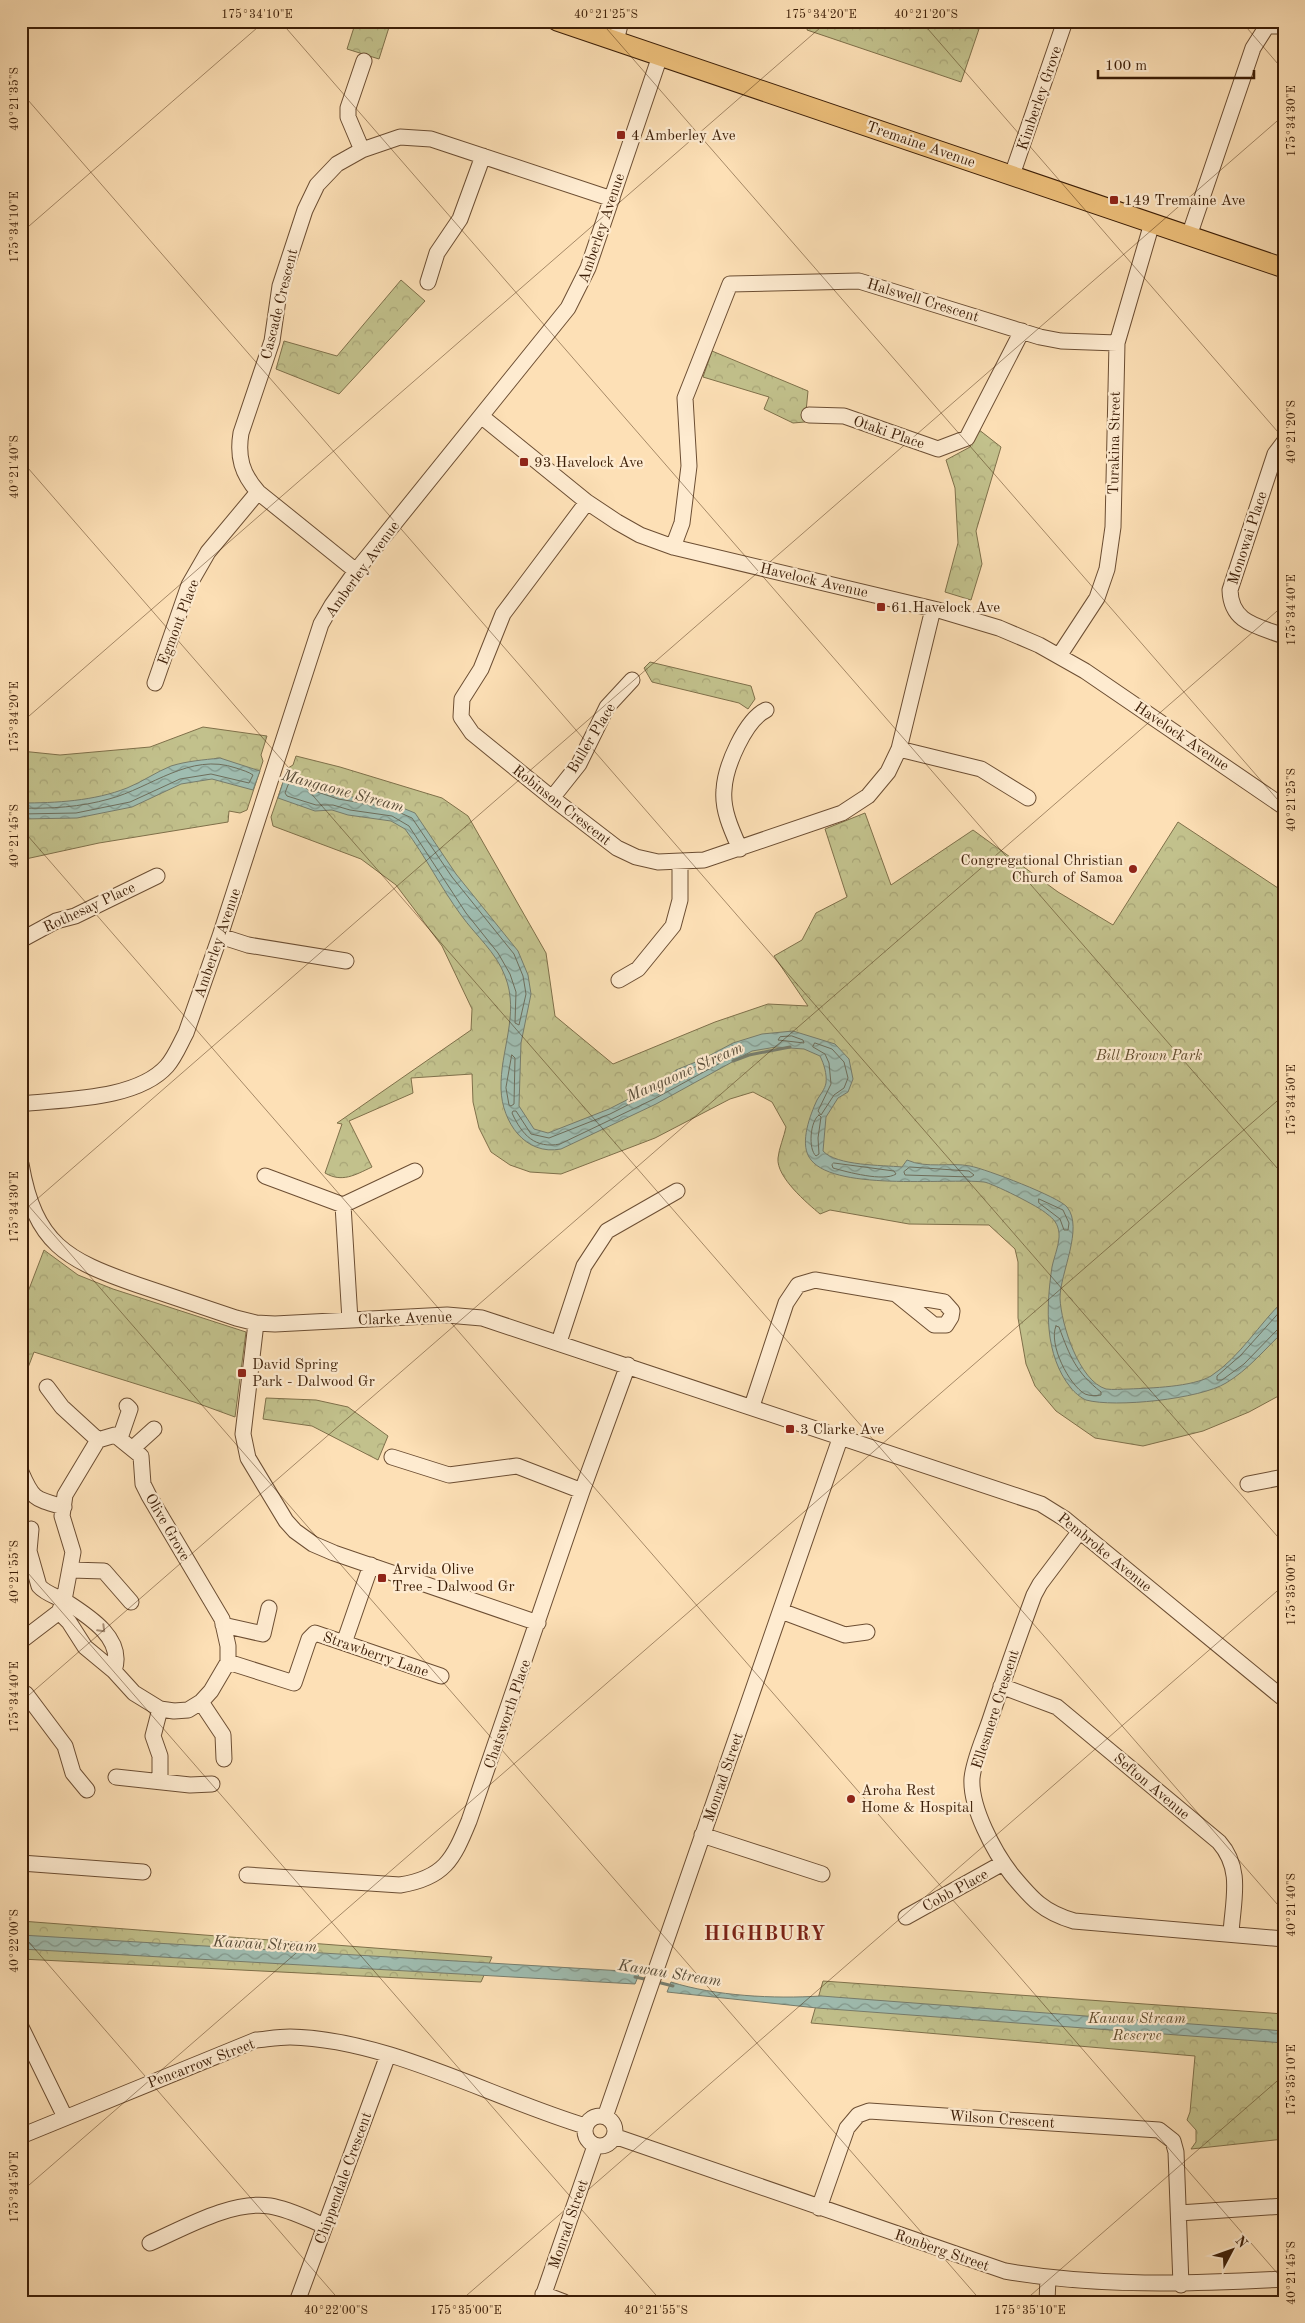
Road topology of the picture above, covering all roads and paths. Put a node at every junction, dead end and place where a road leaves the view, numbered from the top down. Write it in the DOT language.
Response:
graph roads {
  1 [pos="557,21"];
  2 [pos="621,21"];
  3 [pos="1065,21"];
  4 [pos="1284,26"];
  5 [pos="616,41"];
  6 [pos="660,56"];
  7 [pos="364,61"];
  8 [pos="362,150"];
  9 [pos="483,156"];
  10 [pos="1012,175"];
  11 [pos="612,199"];
  12 [pos="1152,223"];
  13 [pos="1189,236"];
  14 [pos="1284,268"];
  15 [pos="428,282"];
  16 [pos="1022,331"];
  17 [pos="1116,343"];
  18 [pos="809,415"];
  19 [pos="481,416"];
  20 [pos="1284,442"];
  21 [pos="258,492"];
  22 [pos="587,502"];
  23 [pos="673,547"];
  24 [pos="356,571"];
  25 [pos="933,608"];
  26 [pos="1284,636"];
  27 [pos="1059,656"];
  28 [pos="632,680"];
  29 [pos="155,683"];
  30 [pos="766,710"];
  31 [pos="899,749"];
  32 [pos="552,798"];
  33 [pos="1028,798"];
  34 [pos="1284,806"];
  35 [pos="740,849"];
  36 [pos="680,862"];
  37 [pos="157,876"];
  38 [pos="220,936"];
  39 [pos="21,940"];
  40 [pos="346,960"];
  41 [pos="619,980"];
  42 [pos="21,1104"];
  43 [pos="21,1164"];
  44 [pos="415,1171"];
  45 [pos="265,1176"];
  46 [pos="677,1191"];
  47 [pos="343,1206"];
  48 [pos="898,1295"];
  49 [pos="350,1320"];
  50 [pos="256,1323"];
  51 [pos="559,1342"];
  52 [pos="628,1366"];
  53 [pos="47,1387"];
  54 [pos="127,1406"];
  55 [pos="752,1406"];
  56 [pos="154,1429"];
  57 [pos="841,1436"];
  58 [pos="120,1438"];
  59 [pos="98,1440"];
  60 [pos="133,1448"];
  61 [pos="392,1457"];
  62 [pos="21,1472"];
  63 [pos="1284,1477"];
  64 [pos="1248,1484"];
  65 [pos="582,1491"];
  66 [pos="64,1507"];
  67 [pos="31,1529"];
  68 [pos="1080,1531"];
  69 [pos="371,1565"];
  70 [pos="71,1570"];
  71 [pos="130,1602"];
  72 [pos="61,1606"];
  73 [pos="269,1608"];
  74 [pos="781,1611"];
  75 [pos="538,1623"];
  76 [pos="223,1625"];
  77 [pos="867,1632"];
  78 [pos="21,1641"];
  79 [pos="344,1643"];
  80 [pos="228,1662"];
  81 [pos="114,1672"];
  82 [pos="441,1676"];
  83 [pos="1001,1686"];
  84 [pos="21,1692"];
  85 [pos="1282,1693"];
  86 [pos="201,1702"];
  87 [pos="160,1709"];
  88 [pos="224,1759"];
  89 [pos="116,1777"];
  90 [pos="160,1782"];
  91 [pos="212,1784"];
  92 [pos="87,1790"];
  93 [pos="702,1835"];
  94 [pos="21,1863"];
  95 [pos="1003,1863"];
  96 [pos="143,1872"];
  97 [pos="822,1874"];
  98 [pos="247,1875"];
  99 [pos="906,1917"];
  100 [pos="1231,1934"];
  101 [pos="1284,1939"];
  102 [pos="21,2027"];
  103 [pos="388,2055"];
  104 [pos="65,2117"];
  105 [pos="605,2117"];
  106 [pos="585,2126"];
  107 [pos="21,2136"];
  108 [pos="614,2136"];
  109 [pos="595,2146"];
  110 [pos="1284,2206"];
  111 [pos="819,2208"];
  112 [pos="1179,2213"];
  113 [pos="325,2226"];
  114 [pos="150,2243"];
  115 [pos="1048,2278"];
  116 [pos="1284,2279"];
  117 [pos="1182,2285"];
  118 [pos="542,2298"];
  119 [pos="297,2302"];
  120 [pos="564,2302"];
  121 [pos="1047,2302"];
  1 -- 5 [label="main road, Tremaine Avenue"];
  2 -- 5 [label="street"];
  3 -- 10 [label="street, Kimberley Grove"];
  4 -- 13 [label="street"];
  5 -- 6 [label="main road, Tremaine Avenue"];
  6 -- 10 [label="main road, Tremaine Avenue"];
  6 -- 11 [label="street, Amberley Avenue"];
  7 -- 8 [label="street"];
  8 -- 9 [label="street, Cascade Crescent"];
  8 -- 21 [label="street, Cascade Crescent"];
  9 -- 11 [label="street, Cascade Crescent"];
  9 -- 15 [label="street"];
  10 -- 12 [label="main road, Tremaine Avenue"];
  11 -- 19 [label="street, Amberley Avenue"];
  12 -- 13 [label="main road, Tremaine Avenue"];
  12 -- 17 [label="street, Turakina Street"];
  13 -- 14 [label="main road, Tremaine Avenue"];
  16 -- 17 [label="street, Halswell Crescent"];
  16 -- 18 [label="street, Otaki Place"];
  16 -- 23 [label="street, Halswell Crescent"];
  17 -- 27 [label="street, Turakina Street"];
  19 -- 22 [label="street, Havelock Avenue"];
  19 -- 24 [label="street, Amberley Avenue"];
  20 -- 26 [label="street, Monowai Place"];
  21 -- 24 [label="street, Cascade Crescent"];
  21 -- 29 [label="street, Egmont Place"];
  22 -- 23 [label="street, Havelock Avenue"];
  22 -- 32 [label="street, Robinson Crescent"];
  23 -- 25 [label="street, Havelock Avenue"];
  24 -- 38 [label="street, Amberley Avenue"];
  25 -- 27 [label="street, Havelock Avenue"];
  25 -- 31 [label="street, Robinson Crescent"];
  27 -- 34 [label="street, Havelock Avenue"];
  28 -- 32 [label="street, Buller Place"];
  30 -- 35 [label="street"];
  31 -- 33 [label="street"];
  31 -- 35 [label="street, Robinson Crescent"];
  32 -- 36 [label="street, Robinson Crescent"];
  35 -- 36 [label="street, Robinson Crescent"];
  36 -- 41 [label="street"];
  37 -- 39 [label="street, Rothesay Place"];
  38 -- 40 [label="street"];
  38 -- 42 [label="street, Amberley Avenue"];
  43 -- 50 [label="street, Clarke Avenue"];
  44 -- 47 [label="street"];
  45 -- 47 [label="street"];
  46 -- 51 [label="street"];
  47 -- 49 [label="street"];
  48 -- 55 [label="street"];
  49 -- 50 [label="street, Clarke Avenue"];
  49 -- 51 [label="street, Clarke Avenue"];
  50 -- 69 [label="street"];
  51 -- 52 [label="street, Clarke Avenue"];
  52 -- 55 [label="street, Clarke Avenue"];
  52 -- 65 [label="street, Chatsworth Place"];
  53 -- 59 [label="street"];
  54 -- 58 [label="street"];
  55 -- 57 [label="street, Clarke Avenue"];
  56 -- 60 [label="street"];
  57 -- 68 [label="street, Pembroke Avenue"];
  57 -- 74 [label="street, Monrad Street"];
  58 -- 59 [label="street"];
  58 -- 60 [label="street, Olive Grove"];
  59 -- 66 [label="street"];
  60 -- 76 [label="street, Olive Grove"];
  61 -- 65 [label="street"];
  62 -- 66 [label="street"];
  63 -- 64 [label="street"];
  65 -- 75 [label="street, Chatsworth Place"];
  66 -- 70 [label="street"];
  67 -- 72 [label="street"];
  68 -- 83 [label="street, Ellesmere Crescent"];
  68 -- 85 [label="street, Pembroke Avenue"];
  69 -- 75 [label="street"];
  69 -- 79 [label="street"];
  70 -- 71 [label="street"];
  70 -- 72 [label="street"];
  72 -- 78 [label="street"];
  72 -- 81 [label="street"];
  72 -- 81 [label="street, one-way"];
  73 -- 76 [label="street"];
  74 -- 77 [label="street"];
  74 -- 93 [label="street, Monrad Street"];
  75 -- 98 [label="street, Chatsworth Place"];
  76 -- 80 [label="street, Olive Grove"];
  79 -- 80 [label="street, Strawberry Lane"];
  79 -- 82 [label="street, Strawberry Lane"];
  80 -- 86 [label="street"];
  81 -- 87 [label="street"];
  83 -- 95 [label="street, Ellesmere Crescent"];
  83 -- 100 [label="street, Sefton Avenue"];
  84 -- 92 [label="street"];
  86 -- 87 [label="street"];
  86 -- 88 [label="street"];
  87 -- 90 [label="street"];
  89 -- 90 [label="street"];
  90 -- 91 [label="street"];
  93 -- 97 [label="street"];
  93 -- 105 [label="street, Monrad Street"];
  94 -- 96 [label="street"];
  95 -- 99 [label="street, Cobb Place"];
  95 -- 100 [label="street, Ellesmere Crescent"];
  100 -- 101 [label="street, Ellesmere Crescent"];
  102 -- 104 [label="street"];
  103 -- 104 [label="street, Pencarrow Street"];
  103 -- 106 [label="street, Pencarrow Street"];
  103 -- 113 [label="street, Chippendale Crescent"];
  104 -- 107 [label="street, Pencarrow Street"];
  105 -- 106 [label="street"];
  105 -- 108 [label="street"];
  106 -- 109 [label="street"];
  108 -- 109 [label="street"];
  108 -- 111 [label="street, Ronberg Street"];
  109 -- 118 [label="street, Monrad Street"];
  110 -- 112 [label="street"];
  111 -- 112 [label="street, Wilson Crescent"];
  111 -- 115 [label="street, Ronberg Street"];
  112 -- 117 [label="street, Wilson Crescent"];
  113 -- 114 [label="street"];
  113 -- 119 [label="street, Chippendale Crescent"];
  115 -- 117 [label="street, Ronberg Street"];
  115 -- 121 [label="street"];
  116 -- 117 [label="street, Ronberg Street"];
  118 -- 120 [label="street"];
}
